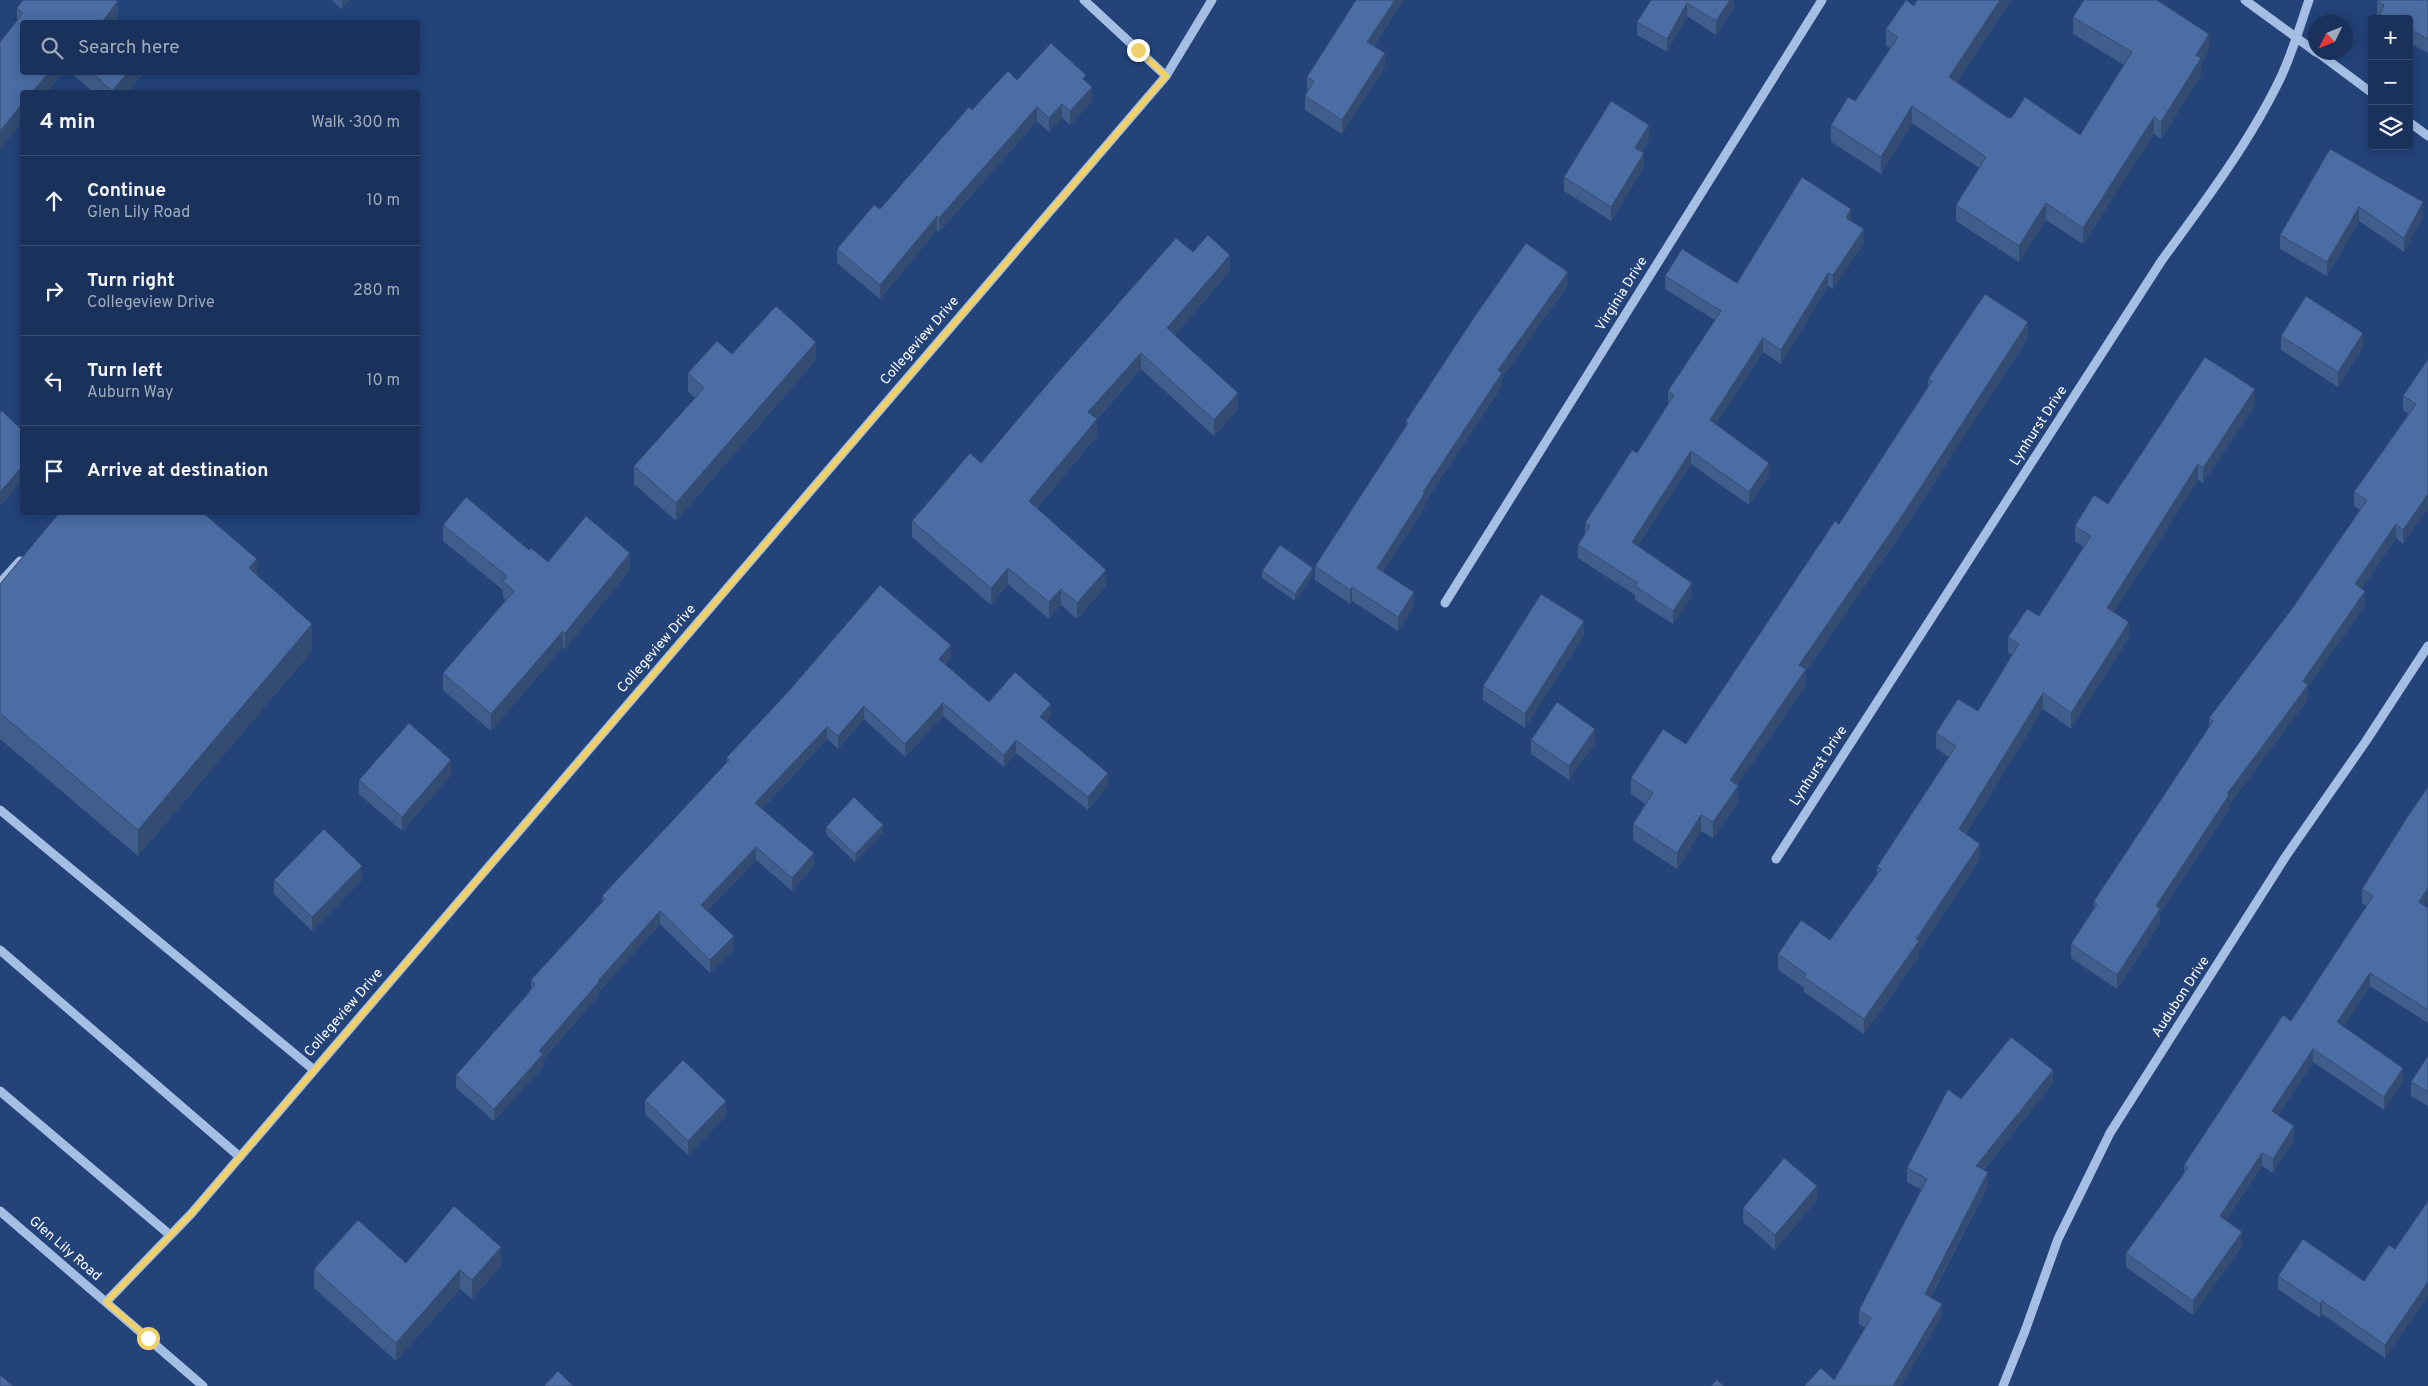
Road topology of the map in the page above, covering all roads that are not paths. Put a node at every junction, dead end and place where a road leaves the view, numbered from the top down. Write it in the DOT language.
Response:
graph roads {
  1 [pos="1084,0"];
  2 [pos="1212,0"];
  3 [pos="1822,0"];
  4 [pos="2245,0"];
  5 [pos="2308,0"];
  6 [pos="2296,37"];
  7 [pos="2308,46"];
  8 [pos="2327,60"];
  9 [pos="1166,76"];
  10 [pos="2368,90"];
  11 [pos="2413,125"];
  12 [pos="2428,136"];
  13 [pos="28,553"];
  14 [pos="0,583"];
  15 [pos="1445,603"];
  16 [pos="2428,646"];
  17 [pos="0,810"];
  18 [pos="1776,859"];
  19 [pos="0,950"];
  20 [pos="314,1070"];
  21 [pos="0,1091"];
  22 [pos="240,1157"];
  23 [pos="0,1211"];
  24 [pos="170,1235"];
  25 [pos="106,1302"];
  26 [pos="203,1386"];
  27 [pos="2003,1386"];
  1 -- 9 [label="street"];
  2 -- 9 [label="street, Collegeview Drive"];
  3 -- 15 [label="street, Virginia Drive"];
  4 -- 6 [label="street"];
  5 -- 6 [label="street, Lynhurst Drive"];
  6 -- 7 [label="street"];
  6 -- 18 [label="street, Lynhurst Drive"];
  8 -- 10 [label="street"];
  9 -- 20 [label="street, Collegeview Drive"];
  11 -- 12 [label="street"];
  13 -- 14 [label="street"];
  16 -- 27 [label="street, Audubon Drive"];
  17 -- 20 [label="street"];
  19 -- 22 [label="street"];
  20 -- 22 [label="street, Collegeview Drive"];
  21 -- 24 [label="street"];
  22 -- 24 [label="street, Collegeview Drive"];
  23 -- 25 [label="street, Glen Lily Road"];
  24 -- 25 [label="street, Collegeview Drive"];
  25 -- 26 [label="street, Glen Lily Road"];
}
